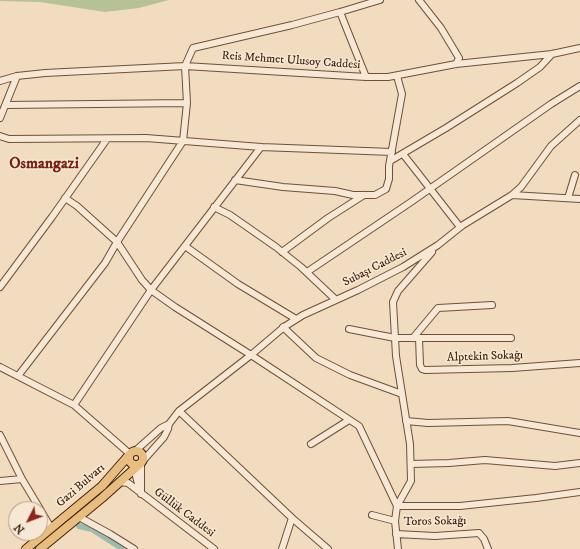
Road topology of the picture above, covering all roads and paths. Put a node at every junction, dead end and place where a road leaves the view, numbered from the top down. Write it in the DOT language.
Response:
graph roads {
  1 [pos="380,0"];
  2 [pos="419,0"];
  3 [pos="340,12"];
  4 [pos="580,48"];
  5 [pos="552,54"];
  6 [pos="456,64"];
  7 [pos="185,66"];
  8 [pos="17,76"];
  9 [pos="397,76"];
  10 [pos="366,77"];
  11 [pos="0,81"];
  12 [pos="580,86"];
  13 [pos="187,103"];
  14 [pos="6,105"];
  15 [pos="0,118"];
  16 [pos="580,120"];
  17 [pos="0,136"];
  18 [pos="107,139"];
  19 [pos="183,141"];
  20 [pos="261,147"];
  21 [pos="392,152"];
  22 [pos="403,154"];
  23 [pos="390,161"];
  24 [pos="575,175"];
  25 [pos="235,180"];
  26 [pos="430,189"];
  27 [pos="364,195"];
  28 [pos="512,195"];
  29 [pos="65,198"];
  30 [pos="568,198"];
  31 [pos="580,199"];
  32 [pos="214,206"];
  33 [pos="460,228"];
  34 [pos="117,242"];
  35 [pos="438,245"];
  36 [pos="185,246"];
  37 [pos="282,252"];
  38 [pos="307,272"];
  39 [pos="0,287"];
  40 [pos="151,290"];
  41 [pos="336,300"];
  42 [pos="492,305"];
  43 [pos="296,319"];
  44 [pos="283,327"];
  45 [pos="349,329"];
  46 [pos="395,338"];
  47 [pos="416,338"];
  48 [pos="511,338"];
  49 [pos="251,355"];
  50 [pos="580,363"];
  51 [pos="0,367"];
  52 [pos="18,376"];
  53 [pos="402,394"];
  54 [pos="74,405"];
  55 [pos="179,411"];
  56 [pos="349,420"];
  57 [pos="406,421"];
  58 [pos="169,424"];
  59 [pos="580,433"];
  60 [pos="0,435"];
  61 [pos="312,444"];
  62 [pos="132,453"];
  63 [pos="580,463"];
  64 [pos="411,464"];
  65 [pos="136,465"];
  66 [pos="22,479"];
  67 [pos="0,481"];
  68 [pos="119,482"];
  69 [pos="580,492"];
  70 [pos="141,494"];
  71 [pos="35,501"];
  72 [pos="397,506"];
  73 [pos="372,516"];
  74 [pos="79,517"];
  75 [pos="292,518"];
  76 [pos="396,522"];
  77 [pos="48,523"];
  78 [pos="51,528"];
  79 [pos="396,534"];
  80 [pos="26,549"];
  81 [pos="40,549"];
  82 [pos="134,549"];
  83 [pos="214,549"];
  84 [pos="282,549"];
  85 [pos="328,549"];
  86 [pos="398,549"];
  87 [pos="488,549"];
  1 -- 3 [label="street"];
  2 -- 6 [label="street"];
  3 -- 7 [label="street"];
  3 -- 10 [label="street"];
  4 -- 5 [label="street, Reis Mehmet Ulusoy Caddesi"];
  5 -- 6 [label="street, Reis Mehmet Ulusoy Caddesi"];
  5 -- 22 [label="street"];
  6 -- 9 [label="street, Reis Mehmet Ulusoy Caddesi"];
  7 -- 8 [label="street, Reis Mehmet Ulusoy Caddesi"];
  7 -- 10 [label="street, Reis Mehmet Ulusoy Caddesi"];
  7 -- 13 [label="street"];
  8 -- 11 [label="street, Reis Mehmet Ulusoy Caddesi"];
  8 -- 14 [label="street"];
  9 -- 10 [label="street, Reis Mehmet Ulusoy Caddesi"];
  9 -- 21 [label="street"];
  12 -- 26 [label="street"];
  13 -- 14 [label="street"];
  13 -- 19 [label="street"];
  14 -- 15 [label="street"];
  16 -- 28 [label="street, Subaşı Caddesi"];
  17 -- 18 [label="street"];
  18 -- 19 [label="street"];
  18 -- 29 [label="street"];
  19 -- 20 [label="street"];
  19 -- 34 [label="street"];
  20 -- 21 [label="street"];
  20 -- 25 [label="street"];
  21 -- 23 [label="street"];
  22 -- 23 [label="street"];
  22 -- 26 [label="street"];
  23 -- 27 [label="street"];
  24 -- 30 [label="street"];
  25 -- 27 [label="street"];
  25 -- 32 [label="street"];
  26 -- 33 [label="street"];
  26 -- 38 [label="street"];
  27 -- 37 [label="street"];
  28 -- 30 [label="street"];
  28 -- 33 [label="street, Subaşı Caddesi"];
  29 -- 34 [label="street"];
  29 -- 39 [label="street"];
  30 -- 31 [label="street"];
  32 -- 36 [label="street"];
  32 -- 37 [label="street"];
  33 -- 35 [label="street, Subaşı Caddesi"];
  34 -- 40 [label="street"];
  34 -- 52 [label="street"];
  35 -- 41 [label="street, Subaşı Caddesi"];
  35 -- 46 [label="street"];
  36 -- 40 [label="street"];
  36 -- 43 [label="street"];
  37 -- 38 [label="street"];
  38 -- 41 [label="street"];
  40 -- 49 [label="street"];
  40 -- 54 [label="street"];
  41 -- 43 [label="street, Subaşı Caddesi"];
  42 -- 47 [label="street"];
  43 -- 44 [label="street, Subaşı Caddesi"];
  44 -- 49 [label="street, Subaşı Caddesi"];
  44 -- 53 [label="street"];
  45 -- 46 [label="street"];
  46 -- 47 [label="street"];
  46 -- 53 [label="street"];
  47 -- 48 [label="street"];
  47 -- 50 [label="street, Alptekin Sokağı"];
  49 -- 55 [label="street, Subaşı Caddesi"];
  49 -- 56 [label="street"];
  51 -- 52 [label="street"];
  52 -- 54 [label="street"];
  53 -- 57 [label="street"];
  54 -- 62 [label="street"];
  55 -- 58 [label="street, Subaşı Caddesi"];
  55 -- 75 [label="street"];
  56 -- 61 [label="street"];
  56 -- 72 [label="street"];
  57 -- 59 [label="street"];
  57 -- 64 [label="street"];
  58 -- 62 [label="street, Subaşı Caddesi"];
  58 -- 65 [label="street, Subaşı Caddesi"];
  60 -- 66 [label="street"];
  62 -- 65 [label="main road"];
  62 -- 65 [label="main road"];
  62 -- 78 [label="main road, Gazi Bulvarı"];
  63 -- 64 [label="street"];
  64 -- 72 [label="street"];
  65 -- 68 [label="main road, Gazi Bulvarı"];
  65 -- 70 [label="street, Güllük Caddesi"];
  65 -- 70 [label="street, Güllük Caddesi"];
  66 -- 67 [label="street"];
  66 -- 71 [label="street"];
  68 -- 70 [label="street, Güllük Caddesi"];
  68 -- 74 [label="main road, Gazi Bulvarı"];
  69 -- 72 [label="street"];
  70 -- 83 [label="street, Güllük Caddesi"];
  72 -- 76 [label="street"];
  73 -- 76 [label="street"];
  74 -- 81 [label="main road, Gazi Bulvarı"];
  74 -- 82 [label="street"];
  75 -- 84 [label="street"];
  75 -- 85 [label="street"];
  76 -- 79 [label="street"];
  77 -- 78 [label="street"];
  78 -- 80 [label="main road, Gazi Bulvarı"];
  79 -- 86 [label="street"];
  79 -- 87 [label="street, Toros Sokağı"];
}
